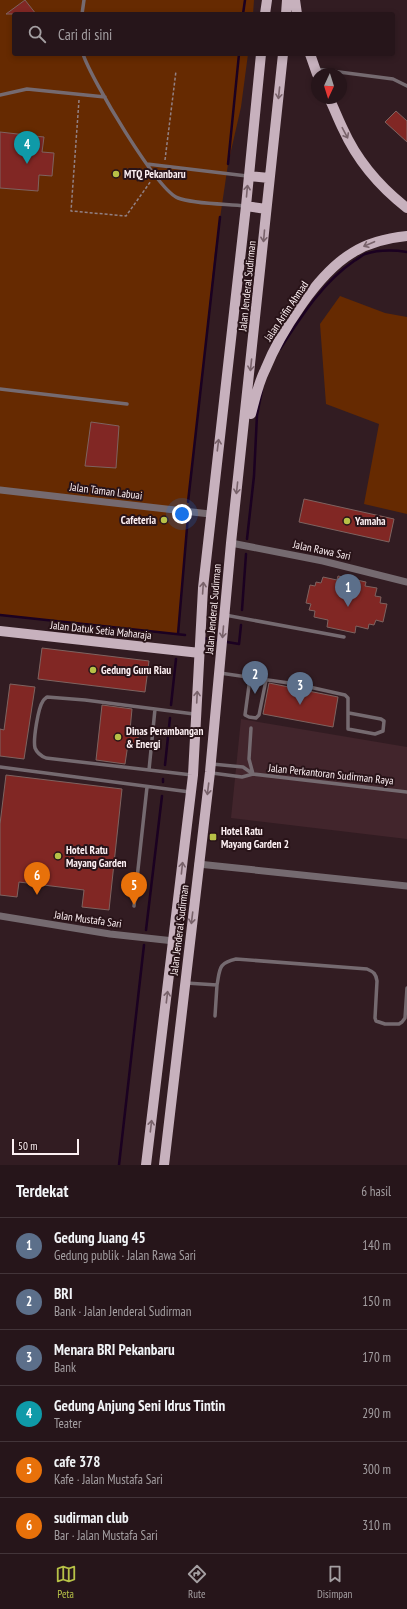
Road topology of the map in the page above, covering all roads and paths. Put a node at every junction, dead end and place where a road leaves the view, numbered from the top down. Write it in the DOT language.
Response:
graph roads {
  1 [pos="84,0"];
  2 [pos="267,0"];
  3 [pos="287,0"];
  4 [pos="295,0"];
  5 [pos="82,12"];
  6 [pos="265,12"];
  7 [pos="286,12"];
  8 [pos="297,12"];
  9 [pos="84,56"];
  10 [pos="261,56"];
  11 [pos="283,56"];
  12 [pos="311,56"];
  13 [pos="315,68"];
  14 [pos="176,71"];
  15 [pos="347,75"];
  16 [pos="407,86"];
  17 [pos="0,95"];
  18 [pos="79,95"];
  19 [pos="105,97"];
  20 [pos="332,104"];
  21 [pos="147,164"];
  22 [pos="165,166"];
  23 [pos="155,176"];
  24 [pos="249,176"];
  25 [pos="269,178"];
  26 [pos="246,206"];
  27 [pos="266,208"];
  28 [pos="407,208"];
  29 [pos="407,236"];
  30 [pos="0,388"];
  31 [pos="128,404"];
  32 [pos="241,450"];
  33 [pos="0,490"];
  34 [pos="210,514"];
  35 [pos="231,543"];
  36 [pos="407,582"];
  37 [pos="224,614"];
  38 [pos="0,631"];
  39 [pos="344,637"];
  40 [pos="200,653"];
  41 [pos="219,673"];
  42 [pos="250,678"];
  43 [pos="266,680"];
  44 [pos="156,709"];
  45 [pos="349,713"];
  46 [pos="196,714"];
  47 [pos="251,728"];
  48 [pos="0,767"];
  49 [pos="210,768"];
  50 [pos="149,770"];
  51 [pos="253,774"];
  52 [pos="193,775"];
  53 [pos="147,787"];
  54 [pos="191,792"];
  55 [pos="407,792"];
  56 [pos="198,864"];
  57 [pos="407,886"];
  58 [pos="134,906"];
  59 [pos="0,916"];
  60 [pos="174,941"];
  61 [pos="185,983"];
  62 [pos="218,985"];
  63 [pos="407,988"];
  64 [pos="215,1016"];
  65 [pos="146,1165"];
  66 [pos="164,1165"];
  1 -- 5 [label="lane"];
  2 -- 6 [label="main road"];
  3 -- 7 [label="main road"];
  4 -- 8 [label="main road"];
  9 -- 19 [label="lane"];
  10 -- 24 [label="main road, Jalan Jenderal Sudirman"];
  11 -- 25 [label="main road, Jalan Jenderal Sudirman, one-way"];
  12 -- 13 [label="main road"];
  14 -- 22 [label="path"];
  15 -- 16 [label="lane"];
  17 -- 18 [label="lane"];
  18 -- 19 [label="lane"];
  18 -- 23 [label="path"];
  19 -- 21 [label="lane"];
  20 -- 28 [label="main road, one-way"];
  21 -- 22 [label="lane"];
  21 -- 23 [label="lane"];
  22 -- 24 [label="lane"];
  23 -- 26 [label="lane"];
  24 -- 25 [label="main road"];
  26 -- 24 [label="main road, Jalan Jenderal Sudirman, one-way"];
  25 -- 27 [label="main road, Jalan Jenderal Sudirman"];
  26 -- 27 [label="main road"];
  34 -- 26 [label="main road, Jalan Jenderal Sudirman, one-way"];
  27 -- 32 [label="main road, Jalan Jenderal Sudirman, one-way"];
  29 -- 32 [label="main road, Jalan Arifin Ahmad, one-way"];
  30 -- 31 [label="lane"];
  32 -- 35 [label="main road, Jalan Jenderal Sudirman, one-way"];
  33 -- 34 [label="street, Jalan Taman Labuai"];
  40 -- 34 [label="main road, Jalan Jenderal Sudirman, one-way"];
  35 -- 36 [label="street, Jalan Rawa Sari"];
  35 -- 37 [label="main road, Jalan Jenderal Sudirman"];
  37 -- 39 [label="lane"];
  37 -- 41 [label="main road, Jalan Jenderal Sudirman, one-way"];
  38 -- 40 [label="main road, Jalan Datuk Setia Maharaja"];
  46 -- 40 [label="main road, Jalan Jenderal Sudirman, one-way"];
  41 -- 42 [label="lane"];
  41 -- 49 [label="main road, Jalan Jenderal Sudirman"];
  42 -- 43 [label="lane"];
  42 -- 43 [label="lane"];
  43 -- 45 [label="lane"];
  44 -- 46 [label="lane"];
  44 -- 50 [label="lane"];
  44 -- 50 [label="lane"];
  45 -- 45 [label="lane"];
  46 -- 52 [label="main road, Jalan Jenderal Sudirman"];
  47 -- 51 [label="lane"];
  48 -- 53 [label="lane"];
  49 -- 51 [label="lane, Jalan Perkantoran Sudirman Raya"];
  49 -- 51 [label="lane, Jalan Perkantoran Sudirman Raya"];
  49 -- 56 [label="main road, Jalan Jenderal Sudirman, one-way"];
  50 -- 52 [label="lane"];
  51 -- 55 [label="lane, Jalan Perkantoran Sudirman Raya"];
  52 -- 54 [label="main road, Jalan Jenderal Sudirman"];
  53 -- 54 [label="lane"];
  53 -- 58 [label="lane"];
  60 -- 54 [label="main road, Jalan Jenderal Sudirman, one-way"];
  56 -- 57 [label="street"];
  56 -- 61 [label="main road, Jalan Jenderal Sudirman, one-way"];
  59 -- 60 [label="street, Jalan Mustafa Sari"];
  65 -- 60 [label="main road, Jalan Jenderal Sudirman, one-way"];
  61 -- 62 [label="lane"];
  61 -- 66 [label="main road, Jalan Jenderal Sudirman"];
  62 -- 63 [label="lane"];
  62 -- 64 [label="lane"];
}
